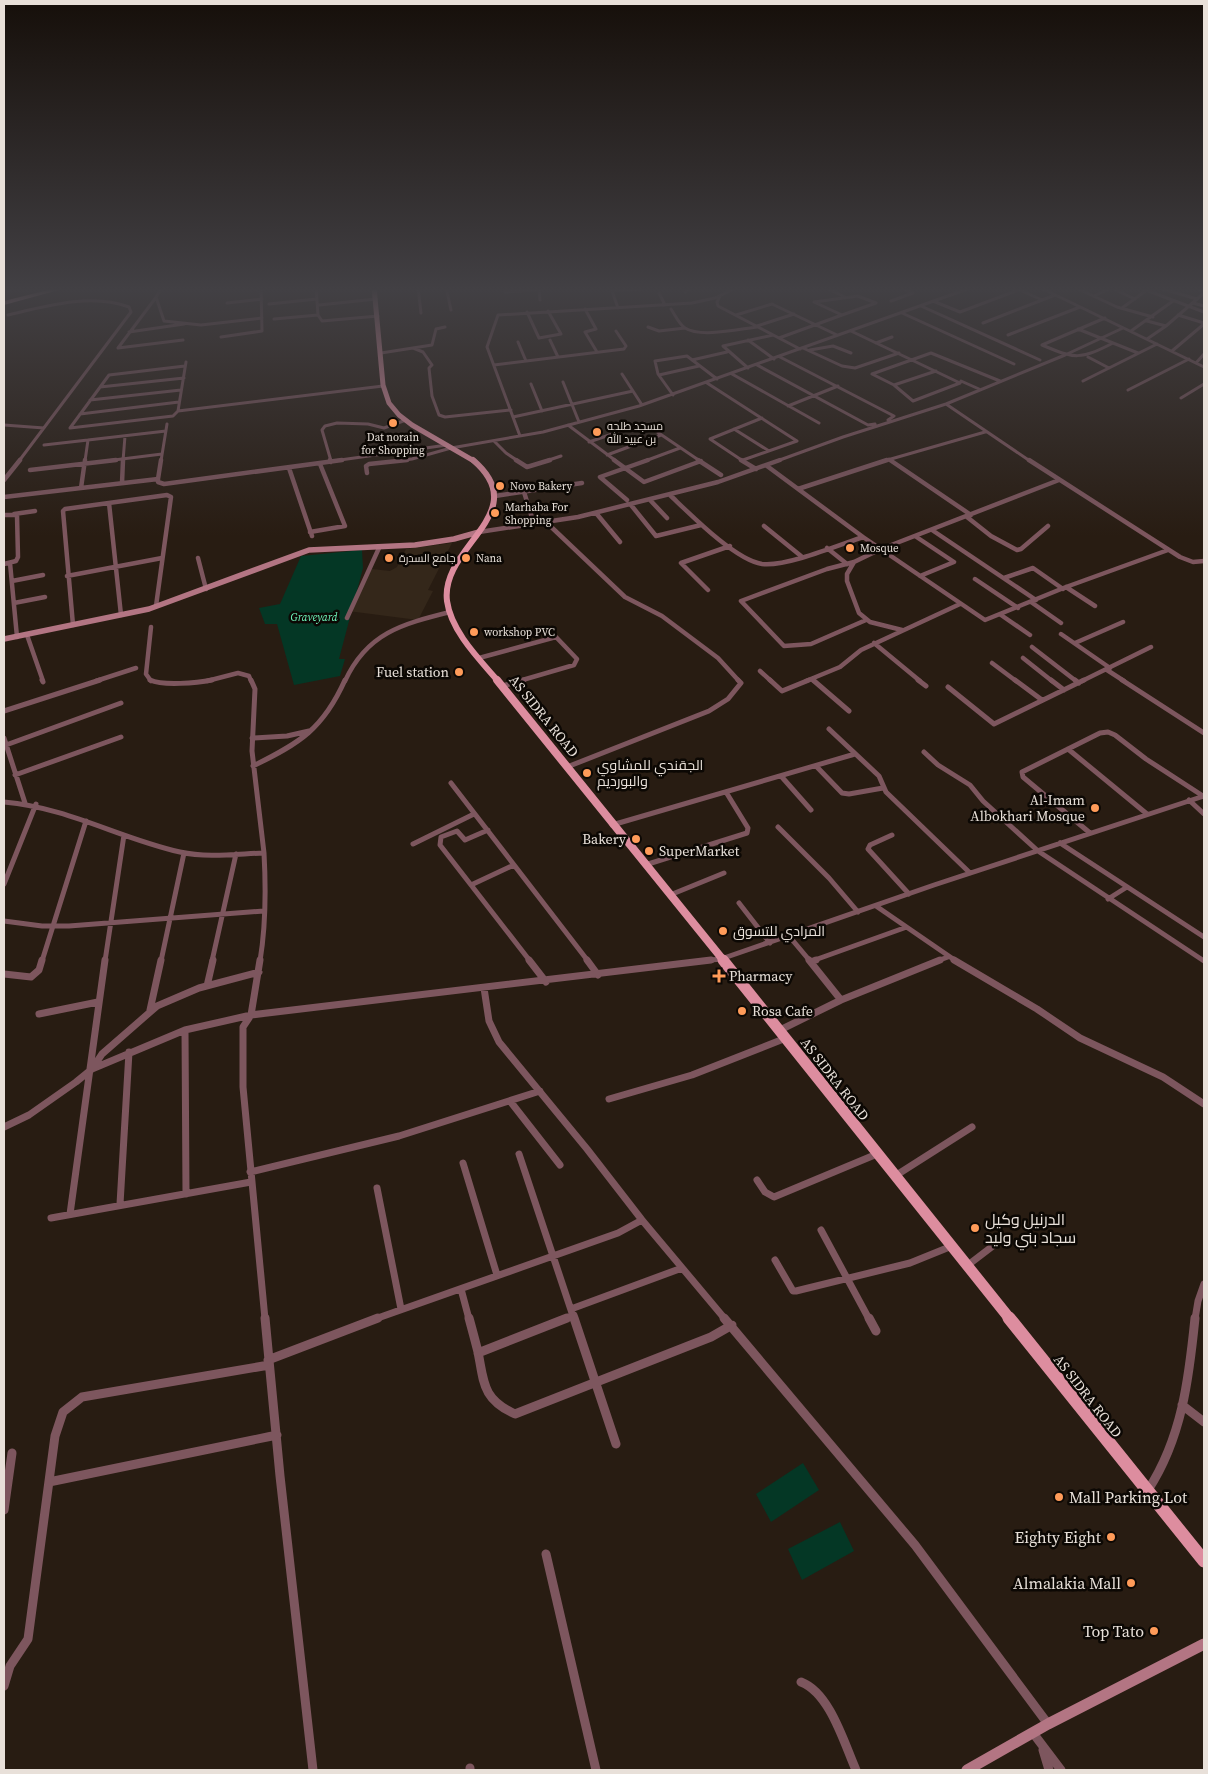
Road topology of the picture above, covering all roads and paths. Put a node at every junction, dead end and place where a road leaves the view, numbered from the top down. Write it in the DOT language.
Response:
graph roads {
  1 [pos="88,370"];
  2 [pos="145,370"];
  3 [pos="185,370"];
  4 [pos="383,370"];
  5 [pos="429,370"];
  6 [pos="496,370"];
  7 [pos="657,370"];
  8 [pos="682,370"];
  9 [pos="704,370"];
  10 [pos="743,370"];
  11 [pos="766,370"];
  12 [pos="806,370"];
  13 [pos="883,370"];
  14 [pos="972,370"];
  15 [pos="1028,370"];
  16 [pos="1104,370"];
  17 [pos="1168,370"];
  18 [pos="936,371"];
  19 [pos="622,374"];
  20 [pos="732,374"];
  21 [pos="659,375"];
  22 [pos="184,378"];
  23 [pos="717,379"];
  24 [pos="1000,381"];
  25 [pos="1082,381"];
  26 [pos="563,382"];
  27 [pos="961,382"];
  28 [pos="707,383"];
  29 [pos="531,384"];
  30 [pos="1204,384"];
  31 [pos="894,385"];
  32 [pos="384,386"];
  33 [pos="838,386"];
  34 [pos="100,387"];
  35 [pos="182,390"];
  36 [pos="979,390"];
  37 [pos="1128,390"];
  38 [pos="633,391"];
  39 [pos="673,395"];
  40 [pos="814,396"];
  41 [pos="1182,398"];
  42 [pos="90,400"];
  43 [pos="179,402"];
  44 [pos="571,404"];
  45 [pos="946,404"];
  46 [pos="642,405"];
  47 [pos="788,406"];
  48 [pos="511,410"];
  49 [pos="178,411"];
  50 [pos="542,411"];
  51 [pos="80,414"];
  52 [pos="514,417"];
  53 [pos="762,418"];
  54 [pos="406,420"];
  55 [pos="579,422"];
  56 [pos="167,424"];
  57 [pos="819,424"];
  58 [pos="4,425"];
  59 [pos="568,425"];
  60 [pos="44,428"];
  61 [pos="734,429"];
  62 [pos="166,431"];
  63 [pos="985,432"];
  64 [pos="661,435"];
  65 [pos="125,436"];
  66 [pos="520,436"];
  67 [pos="88,440"];
  68 [pos="494,441"];
  69 [pos="589,442"];
  70 [pos="44,445"];
  71 [pos="449,446"];
  72 [pos="680,448"];
  73 [pos="769,451"];
  74 [pos="162,454"];
  75 [pos="607,455"];
  76 [pos="561,456"];
  77 [pos="888,458"];
  78 [pos="124,459"];
  79 [pos="742,460"];
  80 [pos="701,461"];
  81 [pos="331,462"];
  82 [pos="85,463"];
  83 [pos="320,464"];
  84 [pos="767,466"];
  85 [pos="289,468"];
  86 [pos="625,468"];
  87 [pos="756,469"];
  88 [pos="30,470"];
  89 [pos="367,474"];
  90 [pos="721,475"];
  91 [pos="158,479"];
  92 [pos="4,480"];
  93 [pos="1059,480"];
  94 [pos="122,483"];
  95 [pos="582,483"];
  96 [pos="81,488"];
  97 [pos="798,489"];
  98 [pos="524,492"];
  99 [pos="670,495"];
  100 [pos="495,496"];
  101 [pos="4,497"];
  102 [pos="627,500"];
  103 [pos="650,500"];
  104 [pos="109,503"];
  105 [pos="61,504"];
  106 [pos="631,504"];
  107 [pos="35,511"];
  108 [pos="63,511"];
  109 [pos="596,512"];
  110 [pos="14,514"];
  111 [pos="4,515"];
  112 [pos="969,516"];
  113 [pos="667,518"];
  114 [pos="546,522"];
  115 [pos="534,524"];
  116 [pos="701,524"];
  117 [pos="764,526"];
  118 [pos="1048,526"];
  119 [pos="932,530"];
  120 [pos="479,532"];
  121 [pos="914,536"];
  122 [pos="863,537"];
  123 [pos="452,540"];
  124 [pos="620,542"];
  125 [pos="730,546"];
  126 [pos="379,548"];
  127 [pos="826,548"];
  128 [pos="881,549"];
  129 [pos="466,550"];
  130 [pos="1168,550"];
  131 [pos="801,556"];
  132 [pos="162,558"];
  133 [pos="198,558"];
  134 [pos="1204,561"];
  135 [pos="854,562"];
  136 [pos="10,563"];
  137 [pos="4,564"];
  138 [pos="847,564"];
  139 [pos="116,568"];
  140 [pos="44,575"];
  141 [pos="67,576"];
  142 [pos="920,576"];
  143 [pos="1004,578"];
  144 [pos="976,579"];
  145 [pos="12,581"];
  146 [pos="1064,588"];
  147 [pos="206,589"];
  148 [pos="708,590"];
  149 [pos="44,597"];
  150 [pos="1033,601"];
  151 [pos="14,603"];
  152 [pos="960,604"];
  153 [pos="156,606"];
  154 [pos="1095,606"];
  155 [pos="1018,608"];
  156 [pos="450,612"];
  157 [pos="121,615"];
  158 [pos="1001,615"];
  159 [pos="347,618"];
  160 [pos="866,620"];
  161 [pos="1123,622"];
  162 [pos="1061,623"];
  163 [pos="73,625"];
  164 [pos="151,627"];
  165 [pos="902,630"];
  166 [pos="1061,634"];
  167 [pos="27,635"];
  168 [pos="1030,636"];
  169 [pos="17,637"];
  170 [pos="4,640"];
  171 [pos="874,643"];
  172 [pos="1075,643"];
  173 [pos="1032,647"];
  174 [pos="1150,647"];
  175 [pos="479,658"];
  176 [pos="1022,658"];
  177 [pos="992,663"];
  178 [pos="136,668"];
  179 [pos="1108,669"];
  180 [pos="760,671"];
  181 [pos="812,679"];
  182 [pos="43,682"];
  183 [pos="1079,683"];
  184 [pos="502,686"];
  185 [pos="926,686"];
  186 [pos="948,687"];
  187 [pos="1064,690"];
  188 [pos="1042,700"];
  189 [pos="121,703"];
  190 [pos="4,710"];
  191 [pos="850,711"];
  192 [pos="829,730"];
  193 [pos="311,731"];
  194 [pos="1204,733"];
  195 [pos="121,737"];
  196 [pos="4,738"];
  197 [pos="252,738"];
  198 [pos="6,745"];
  199 [pos="1068,749"];
  200 [pos="924,752"];
  201 [pos="855,754"];
  202 [pos="253,766"];
  203 [pos="816,766"];
  204 [pos="567,767"];
  205 [pos="16,775"];
  206 [pos="782,776"];
  207 [pos="451,783"];
  208 [pos="883,788"];
  209 [pos="726,792"];
  210 [pos="1204,796"];
  211 [pos="1189,800"];
  212 [pos="4,802"];
  213 [pos="25,803"];
  214 [pos="36,804"];
  215 [pos="811,810"];
  216 [pos="474,814"];
  217 [pos="1147,814"];
  218 [pos="1204,814"];
  219 [pos="86,821"];
  220 [pos="612,825"];
  221 [pos="778,827"];
  222 [pos="488,830"];
  223 [pos="1090,833"];
  224 [pos="124,835"];
  225 [pos="892,835"];
  226 [pos="1060,843"];
  227 [pos="413,844"];
  228 [pos="1038,851"];
  229 [pos="184,853"];
  230 [pos="264,853"];
  231 [pos="236,854"];
  232 [pos="514,865"];
  233 [pos="645,865"];
  234 [pos="724,873"];
  235 [pos="970,873"];
  236 [pos="4,884"];
  237 [pos="471,885"];
  238 [pos="1127,887"];
  239 [pos="910,894"];
  240 [pos="670,895"];
  241 [pos="1108,899"];
  242 [pos="739,903"];
  243 [pos="876,906"];
  244 [pos="264,911"];
  245 [pos="858,912"];
  246 [pos="224,914"];
  247 [pos="169,918"];
  248 [pos="4,921"];
  249 [pos="111,922"];
  250 [pos="51,927"];
  251 [pos="904,928"];
  252 [pos="789,936"];
  253 [pos="1204,937"];
  254 [pos="770,943"];
  255 [pos="948,957"];
  256 [pos="721,959"];
  257 [pos="1204,961"];
  258 [pos="811,962"];
  259 [pos="259,972"];
  260 [pos="4,974"];
  261 [pos="598,975"];
  262 [pos="546,982"];
  263 [pos="207,986"];
  264 [pos="484,988"];
  265 [pos="842,1000"];
  266 [pos="98,1002"];
  267 [pos="150,1010"];
  268 [pos="39,1014"];
  269 [pos="251,1015"];
  270 [pos="185,1030"];
  271 [pos="783,1034"];
  272 [pos="129,1052"];
  273 [pos="90,1071"];
  274 [pos="540,1091"];
  275 [pos="609,1099"];
  276 [pos="510,1102"];
  277 [pos="1204,1104"];
  278 [pos="4,1127"];
  279 [pos="972,1127"];
  280 [pos="519,1154"];
  281 [pos="877,1154"];
  282 [pos="463,1163"];
  283 [pos="560,1165"];
  284 [pos="250,1172"];
  285 [pos="895,1176"];
  286 [pos="757,1180"];
  287 [pos="251,1182"];
  288 [pos="377,1188"];
  289 [pos="186,1194"];
  290 [pos="120,1204"];
  291 [pos="70,1214"];
  292 [pos="51,1218"];
  293 [pos="642,1220"];
  294 [pos="821,1230"];
  295 [pos="1002,1239"];
  296 [pos="952,1246"];
  297 [pos="554,1255"];
  298 [pos="775,1260"];
  299 [pos="968,1266"];
  300 [pos="682,1268"];
  301 [pos="497,1275"];
  302 [pos="848,1277"];
  303 [pos="1204,1284"];
  304 [pos="461,1289"];
  305 [pos="401,1309"];
  306 [pos="572,1312"];
  307 [pos="732,1325"];
  308 [pos="876,1331"];
  309 [pos="478,1353"];
  310 [pos="269,1362"];
  311 [pos="596,1382"];
  312 [pos="1182,1405"];
  313 [pos="1204,1422"];
  314 [pos="277,1435"];
  315 [pos="616,1444"];
  316 [pos="12,1453"];
  317 [pos="49,1482"];
  318 [pos="5,1484"];
  319 [pos="1147,1491"];
  320 [pos="4,1510"];
  321 [pos="546,1554"];
  322 [pos="1204,1561"];
  323 [pos="1204,1644"];
  324 [pos="801,1682"];
  325 [pos="4,1686"];
  326 [pos="1048,1724"];
  327 [pos="1033,1733"];
  328 [pos="1041,1746"];
  329 [pos="313,1770"];
  330 [pos="596,1770"];
  331 [pos="856,1770"];
  332 [pos="967,1770"];
  333 [pos="1049,1770"];
  334 [pos="1060,1770"];
  1 -- 60 [label="street"];
  2 -- 34 [label="street"];
  3 -- 22 [label="street"];
  4 -- 32 [label="main road"];
  5 -- 48 [label="street"];
  6 -- 48 [label="street"];
  7 -- 21 [label="street"];
  8 -- 21 [label="street"];
  9 -- 23 [label="street"];
  10 -- 20 [label="street"];
  11 -- 40 [label="street"];
  12 -- 33 [label="street"];
  13 -- 31 [label="street"];
  14 -- 24 [label="street"];
  15 -- 24 [label="street"];
  16 -- 25 [label="street"];
  17 -- 37 [label="street"];
  18 -- 27 [label="street"];
  18 -- 31 [label="street"];
  19 -- 38 [label="street"];
  20 -- 23 [label="street"];
  20 -- 47 [label="street"];
  21 -- 39 [label="street"];
  22 -- 34 [label="street"];
  22 -- 35 [label="street"];
  23 -- 28 [label="street"];
  24 -- 36 [label="street"];
  26 -- 44 [label="street"];
  27 -- 31 [label="street"];
  27 -- 36 [label="street"];
  28 -- 39 [label="street"];
  28 -- 53 [label="street"];
  29 -- 50 [label="street"];
  30 -- 41 [label="street"];
  32 -- 49 [label="street"];
  32 -- 54 [label="main road"];
  33 -- 40 [label="street"];
  33 -- 40 [label="street"];
  34 -- 42 [label="street"];
  35 -- 42 [label="street"];
  35 -- 43 [label="street"];
  36 -- 45 [label="street"];
  38 -- 44 [label="street"];
  38 -- 46 [label="street"];
  39 -- 46 [label="street"];
  40 -- 47 [label="street"];
  42 -- 51 [label="street"];
  43 -- 49 [label="street"];
  43 -- 51 [label="street"];
  44 -- 50 [label="street"];
  44 -- 55 [label="street"];
  45 -- 63 [label="street"];
  45 -- 84 [label="street"];
  46 -- 55 [label="street"];
  47 -- 57 [label="street"];
  48 -- 52 [label="street"];
  49 -- 51 [label="street"];
  50 -- 52 [label="street"];
  52 -- 66 [label="street"];
  53 -- 61 [label="street"];
  53 -- 73 [label="street"];
  54 -- 71 [label="main road"];
  54 -- 81 [label="street"];
  55 -- 59 [label="street"];
  56 -- 62 [label="street"];
  58 -- 60 [label="street"];
  59 -- 66 [label="street"];
  59 -- 69 [label="street"];
  60 -- 92 [label="street"];
  61 -- 73 [label="street"];
  61 -- 79 [label="street"];
  62 -- 65 [label="street"];
  62 -- 74 [label="street"];
  63 -- 77 [label="street"];
  63 -- 93 [label="street"];
  64 -- 69 [label="street"];
  64 -- 72 [label="street"];
  64 -- 75 [label="street"];
  65 -- 67 [label="street"];
  65 -- 78 [label="street"];
  66 -- 68 [label="street"];
  67 -- 70 [label="street"];
  67 -- 82 [label="street"];
  68 -- 71 [label="street"];
  68 -- 76 [label="street"];
  69 -- 75 [label="street"];
  71 -- 81 [label="street"];
  71 -- 89 [label="street"];
  71 -- 100 [label="main road"];
  72 -- 80 [label="street"];
  72 -- 86 [label="street"];
  73 -- 79 [label="street"];
  74 -- 78 [label="street"];
  74 -- 91 [label="street"];
  75 -- 86 [label="street"];
  77 -- 97 [label="street"];
  77 -- 112 [label="street"];
  78 -- 82 [label="street"];
  78 -- 94 [label="street"];
  79 -- 87 [label="street"];
  80 -- 86 [label="street"];
  80 -- 90 [label="street"];
  81 -- 83 [label="street"];
  82 -- 88 [label="street"];
  82 -- 96 [label="street"];
  83 -- 85 [label="street"];
  83 -- 85 [label="street"];
  84 -- 87 [label="street"];
  84 -- 97 [label="street"];
  85 -- 91 [label="street"];
  86 -- 102 [label="street"];
  87 -- 99 [label="street"];
  91 -- 94 [label="street"];
  93 -- 112 [label="street"];
  93 -- 130 [label="street"];
  94 -- 96 [label="street"];
  95 -- 98 [label="street"];
  96 -- 101 [label="street"];
  97 -- 122 [label="street"];
  98 -- 100 [label="street"];
  98 -- 115 [label="street"];
  99 -- 103 [label="street"];
  99 -- 116 [label="street"];
  100 -- 120 [label="main road, AS SIDRA ROAD"];
  103 -- 106 [label="street"];
  103 -- 113 [label="street"];
  104 -- 108 [label="street"];
  104 -- 132 [label="street"];
  104 -- 139 [label="street"];
  105 -- 108 [label="street"];
  106 -- 109 [label="street"];
  106 -- 116 [label="street"];
  107 -- 110 [label="street"];
  108 -- 141 [label="street"];
  109 -- 114 [label="street"];
  109 -- 124 [label="street"];
  110 -- 111 [label="street"];
  110 -- 136 [label="street"];
  112 -- 118 [label="street"];
  112 -- 119 [label="street"];
  114 -- 115 [label="street"];
  114 -- 204 [label="street"];
  115 -- 120 [label="street"];
  116 -- 125 [label="street"];
  117 -- 131 [label="street"];
  119 -- 121 [label="street"];
  119 -- 143 [label="street"];
  120 -- 123 [label="street"];
  120 -- 129 [label="main road, AS SIDRA ROAD"];
  121 -- 128 [label="street"];
  121 -- 142 [label="street"];
  122 -- 127 [label="street"];
  122 -- 128 [label="street"];
  123 -- 126 [label="street"];
  123 -- 129 [label="street"];
  125 -- 131 [label="street"];
  125 -- 148 [label="street"];
  126 -- 147 [label="street"];
  126 -- 159 [label="street"];
  127 -- 131 [label="street"];
  127 -- 138 [label="street"];
  128 -- 135 [label="street"];
  128 -- 142 [label="street"];
  129 -- 156 [label="main road, AS SIDRA ROAD"];
  130 -- 134 [label="street"];
  130 -- 146 [label="street"];
  132 -- 139 [label="street"];
  132 -- 153 [label="street"];
  133 -- 147 [label="street"];
  135 -- 138 [label="street"];
  135 -- 160 [label="street"];
  136 -- 137 [label="street"];
  136 -- 145 [label="street"];
  138 -- 160 [label="street"];
  139 -- 141 [label="street"];
  139 -- 157 [label="street"];
  140 -- 145 [label="street"];
  141 -- 163 [label="street"];
  142 -- 152 [label="street"];
  143 -- 146 [label="street"];
  143 -- 150 [label="street"];
  144 -- 155 [label="street"];
  145 -- 151 [label="street"];
  146 -- 150 [label="street"];
  146 -- 154 [label="street"];
  147 -- 153 [label="street"];
  149 -- 151 [label="street"];
  150 -- 155 [label="street"];
  150 -- 162 [label="street"];
  151 -- 169 [label="street"];
  152 -- 158 [label="street"];
  152 -- 165 [label="street"];
  153 -- 157 [label="street"];
  155 -- 158 [label="street"];
  156 -- 175 [label="main road, AS SIDRA ROAD"];
  156 -- 193 [label="street"];
  157 -- 163 [label="street"];
  158 -- 168 [label="street"];
  160 -- 165 [label="street"];
  161 -- 172 [label="street"];
  163 -- 167 [label="street"];
  164 -- 197 [label="street"];
  165 -- 171 [label="street"];
  166 -- 172 [label="street"];
  167 -- 169 [label="street"];
  167 -- 182 [label="street"];
  169 -- 170 [label="street"];
  171 -- 181 [label="street"];
  171 -- 185 [label="street"];
  172 -- 179 [label="street"];
  173 -- 183 [label="street"];
  174 -- 179 [label="street"];
  175 -- 184 [label="main road, AS SIDRA ROAD"];
  175 -- 184 [label="street"];
  176 -- 187 [label="street"];
  177 -- 188 [label="street"];
  178 -- 190 [label="street"];
  179 -- 183 [label="street"];
  179 -- 194 [label="street"];
  180 -- 181 [label="street"];
  181 -- 191 [label="street"];
  183 -- 187 [label="street"];
  184 -- 204 [label="main road, AS SIDRA ROAD"];
  186 -- 188 [label="street"];
  187 -- 188 [label="street"];
  189 -- 198 [label="street"];
  192 -- 201 [label="street"];
  193 -- 197 [label="street"];
  193 -- 202 [label="street"];
  195 -- 205 [label="street"];
  196 -- 198 [label="street"];
  197 -- 202 [label="street"];
  198 -- 205 [label="street"];
  199 -- 210 [label="street"];
  199 -- 217 [label="street"];
  199 -- 223 [label="street"];
  200 -- 228 [label="street"];
  201 -- 203 [label="street"];
  201 -- 208 [label="street"];
  202 -- 230 [label="street"];
  203 -- 206 [label="street"];
  203 -- 208 [label="street"];
  204 -- 220 [label="main road, AS SIDRA ROAD"];
  205 -- 213 [label="street"];
  206 -- 209 [label="street"];
  206 -- 215 [label="street"];
  207 -- 216 [label="street"];
  208 -- 235 [label="street"];
  209 -- 220 [label="street"];
  209 -- 233 [label="street"];
  210 -- 211 [label="street"];
  211 -- 217 [label="street"];
  211 -- 218 [label="street"];
  212 -- 213 [label="street"];
  213 -- 214 [label="street"];
  214 -- 219 [label="street"];
  214 -- 236 [label="street"];
  216 -- 222 [label="street"];
  216 -- 227 [label="street"];
  217 -- 223 [label="street"];
  219 -- 224 [label="street"];
  219 -- 250 [label="street"];
  220 -- 233 [label="main road, AS SIDRA ROAD"];
  221 -- 245 [label="street"];
  222 -- 232 [label="street"];
  222 -- 237 [label="street"];
  223 -- 226 [label="street"];
  224 -- 229 [label="street"];
  224 -- 249 [label="street"];
  225 -- 239 [label="street"];
  226 -- 228 [label="street"];
  226 -- 238 [label="street"];
  228 -- 235 [label="street"];
  228 -- 241 [label="street"];
  229 -- 231 [label="street"];
  229 -- 247 [label="street"];
  230 -- 231 [label="street"];
  230 -- 244 [label="street"];
  231 -- 246 [label="street"];
  232 -- 237 [label="street"];
  232 -- 261 [label="street"];
  233 -- 240 [label="main road, AS SIDRA ROAD"];
  234 -- 240 [label="street"];
  235 -- 239 [label="street"];
  237 -- 262 [label="street"];
  238 -- 241 [label="street"];
  238 -- 253 [label="street"];
  239 -- 243 [label="street"];
  240 -- 256 [label="main road, AS SIDRA ROAD"];
  241 -- 257 [label="street"];
  242 -- 254 [label="street"];
  243 -- 245 [label="street"];
  243 -- 251 [label="street"];
  244 -- 246 [label="street"];
  244 -- 259 [label="street"];
  245 -- 252 [label="street"];
  246 -- 247 [label="street"];
  246 -- 263 [label="street"];
  247 -- 249 [label="street"];
  247 -- 267 [label="street"];
  248 -- 250 [label="street"];
  249 -- 250 [label="street"];
  249 -- 266 [label="street"];
  250 -- 260 [label="street"];
  251 -- 255 [label="street"];
  251 -- 258 [label="street"];
  252 -- 254 [label="street"];
  252 -- 258 [label="street"];
  254 -- 256 [label="street"];
  255 -- 265 [label="street"];
  255 -- 277 [label="street"];
  256 -- 261 [label="street"];
  256 -- 271 [label="main road, AS SIDRA ROAD"];
  258 -- 265 [label="street"];
  259 -- 263 [label="street"];
  259 -- 269 [label="street"];
  261 -- 262 [label="street"];
  262 -- 264 [label="street"];
  263 -- 267 [label="street"];
  264 -- 269 [label="street"];
  264 -- 274 [label="street"];
  265 -- 271 [label="street"];
  266 -- 268 [label="street"];
  266 -- 273 [label="street"];
  267 -- 273 [label="street"];
  269 -- 270 [label="street"];
  269 -- 284 [label="street"];
  270 -- 272 [label="street"];
  270 -- 289 [label="street"];
  271 -- 275 [label="street"];
  271 -- 281 [label="main road, AS SIDRA ROAD"];
  272 -- 273 [label="street"];
  272 -- 290 [label="street"];
  273 -- 278 [label="street"];
  273 -- 291 [label="street"];
  274 -- 276 [label="street"];
  274 -- 293 [label="street"];
  276 -- 283 [label="street"];
  276 -- 284 [label="street"];
  279 -- 285 [label="street"];
  280 -- 297 [label="street"];
  281 -- 285 [label="main road, AS SIDRA ROAD"];
  281 -- 286 [label="street"];
  282 -- 301 [label="street"];
  284 -- 287 [label="street"];
  285 -- 296 [label="main road, AS SIDRA ROAD"];
  287 -- 289 [label="street"];
  287 -- 310 [label="street"];
  288 -- 305 [label="street"];
  289 -- 290 [label="street"];
  290 -- 291 [label="street"];
  291 -- 292 [label="street"];
  293 -- 297 [label="street"];
  293 -- 300 [label="street"];
  294 -- 302 [label="street"];
  295 -- 299 [label="street"];
  296 -- 299 [label="main road, AS SIDRA ROAD"];
  296 -- 302 [label="street"];
  297 -- 301 [label="street"];
  297 -- 306 [label="street"];
  298 -- 302 [label="street"];
  299 -- 319 [label="main road, AS SIDRA ROAD"];
  300 -- 306 [label="street"];
  300 -- 307 [label="street"];
  301 -- 304 [label="street"];
  302 -- 308 [label="street"];
  303 -- 312 [label="street"];
  304 -- 305 [label="street"];
  304 -- 309 [label="street"];
  305 -- 310 [label="street"];
  306 -- 309 [label="street"];
  306 -- 311 [label="street"];
  307 -- 311 [label="street"];
  307 -- 326 [label="street"];
  309 -- 311 [label="street"];
  310 -- 314 [label="street"];
  310 -- 317 [label="street"];
  311 -- 315 [label="street"];
  312 -- 313 [label="street"];
  312 -- 319 [label="street"];
  314 -- 317 [label="street"];
  314 -- 329 [label="street"];
  316 -- 318 [label="street"];
  317 -- 325 [label="street"];
  318 -- 320 [label="street"];
  319 -- 322 [label="main road, AS SIDRA ROAD"];
  321 -- 330 [label="street"];
  323 -- 326 [label="street"];
  324 -- 331 [label="street"];
  326 -- 327 [label="street"];
  327 -- 328 [label="street"];
  327 -- 332 [label="street"];
  328 -- 333 [label="street"];
  328 -- 334 [label="street"];
}
